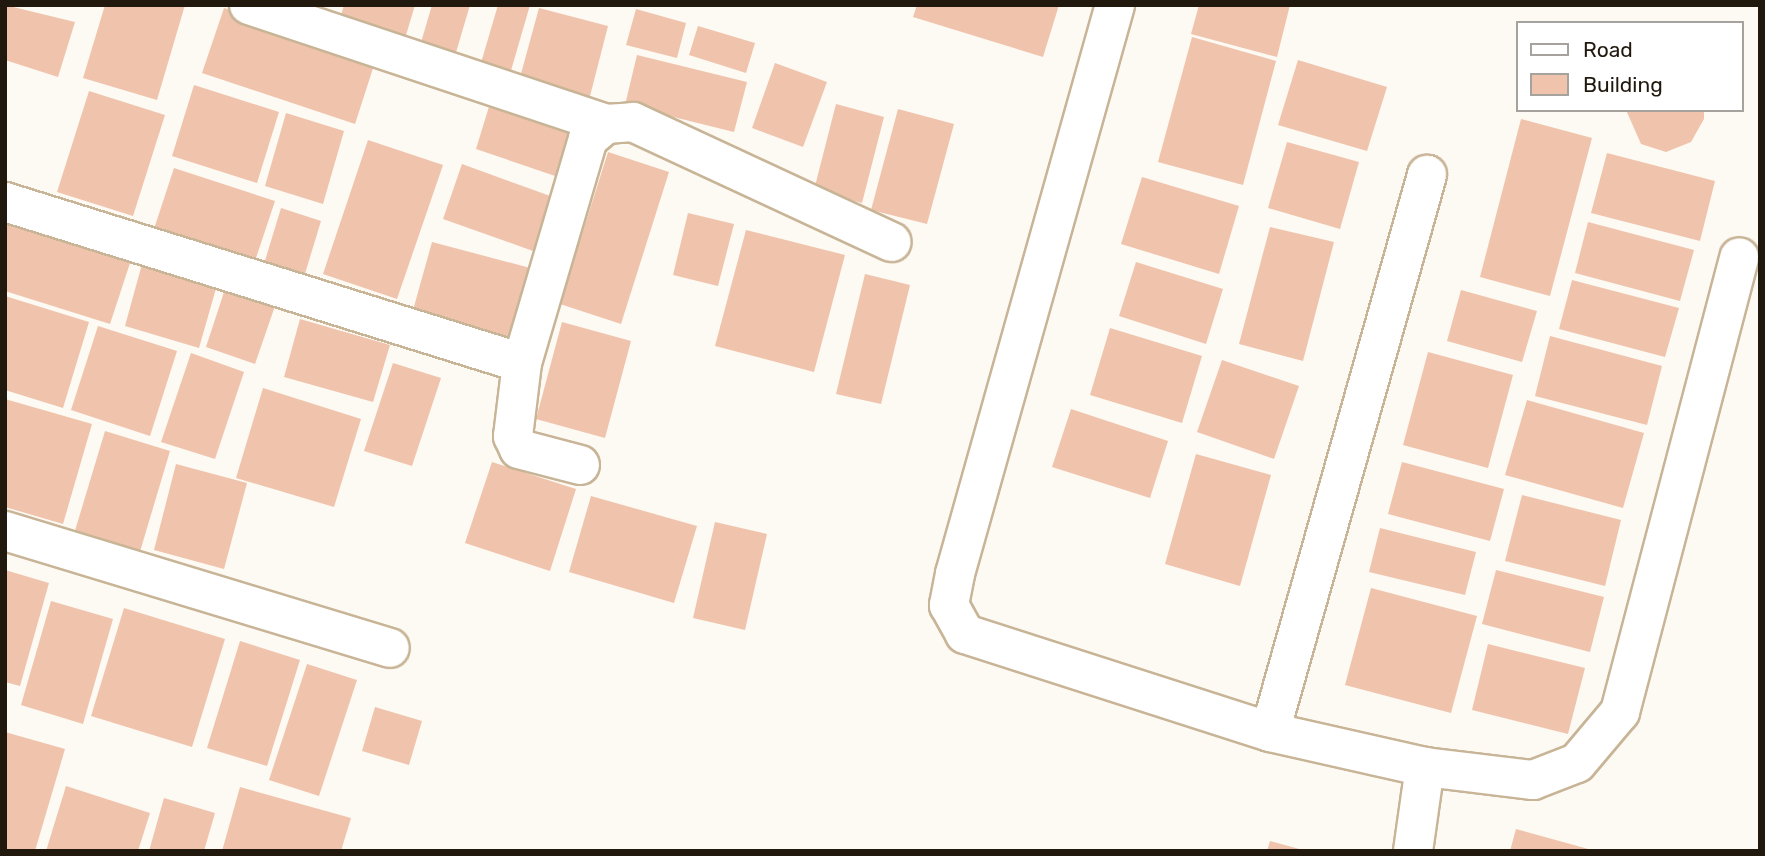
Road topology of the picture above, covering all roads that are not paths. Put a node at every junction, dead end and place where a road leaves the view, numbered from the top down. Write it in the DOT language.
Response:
graph roads {
  1 [pos="249,5"];
  2 [pos="1115,5"];
  3 [pos="606,124"];
  4 [pos="1427,175"];
  5 [pos="5,202"];
  6 [pos="892,242"];
  7 [pos="1739,257"];
  8 [pos="522,363"];
  9 [pos="580,465"];
  10 [pos="5,531"];
  11 [pos="390,648"];
  12 [pos="1270,732"];
  13 [pos="1425,767"];
  14 [pos="1413,851"];
  1 -- 3 [label="street"];
  2 -- 12 [label="street"];
  3 -- 6 [label="street"];
  3 -- 8 [label="street"];
  4 -- 12 [label="street"];
  5 -- 8 [label="street"];
  7 -- 13 [label="street"];
  8 -- 9 [label="street"];
  10 -- 11 [label="street"];
  12 -- 13 [label="street"];
  13 -- 14 [label="street"];
}
